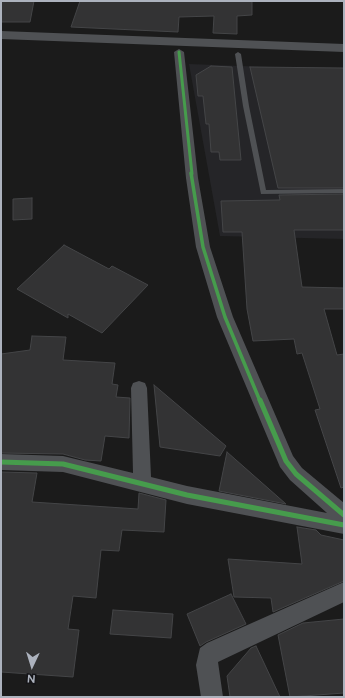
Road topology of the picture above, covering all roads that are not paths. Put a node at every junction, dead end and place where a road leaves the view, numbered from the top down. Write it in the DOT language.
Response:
graph roads {
  1 [pos="1,34"];
  2 [pos="1,46"];
  3 [pos="344,48"];
  4 [pos="178,52"];
  5 [pos="238,54"];
  6 [pos="344,58"];
  7 [pos="344,191"];
  8 [pos="139,388"];
  9 [pos="1,462"];
  10 [pos="142,483"];
  11 [pos="344,516"];
  12 [pos="344,525"];
  13 [pos="344,592"];
  14 [pos="212,697"];
  1 -- 3 [label="street"];
  2 -- 4 [label="street"];
  4 -- 5 [label="street"];
  4 -- 11 [label="street"];
  5 -- 6 [label="street"];
  5 -- 7 [label="lane"];
  8 -- 10 [label="street"];
  9 -- 10 [label="street"];
  10 -- 12 [label="street"];
  13 -- 14 [label="street"];
}
